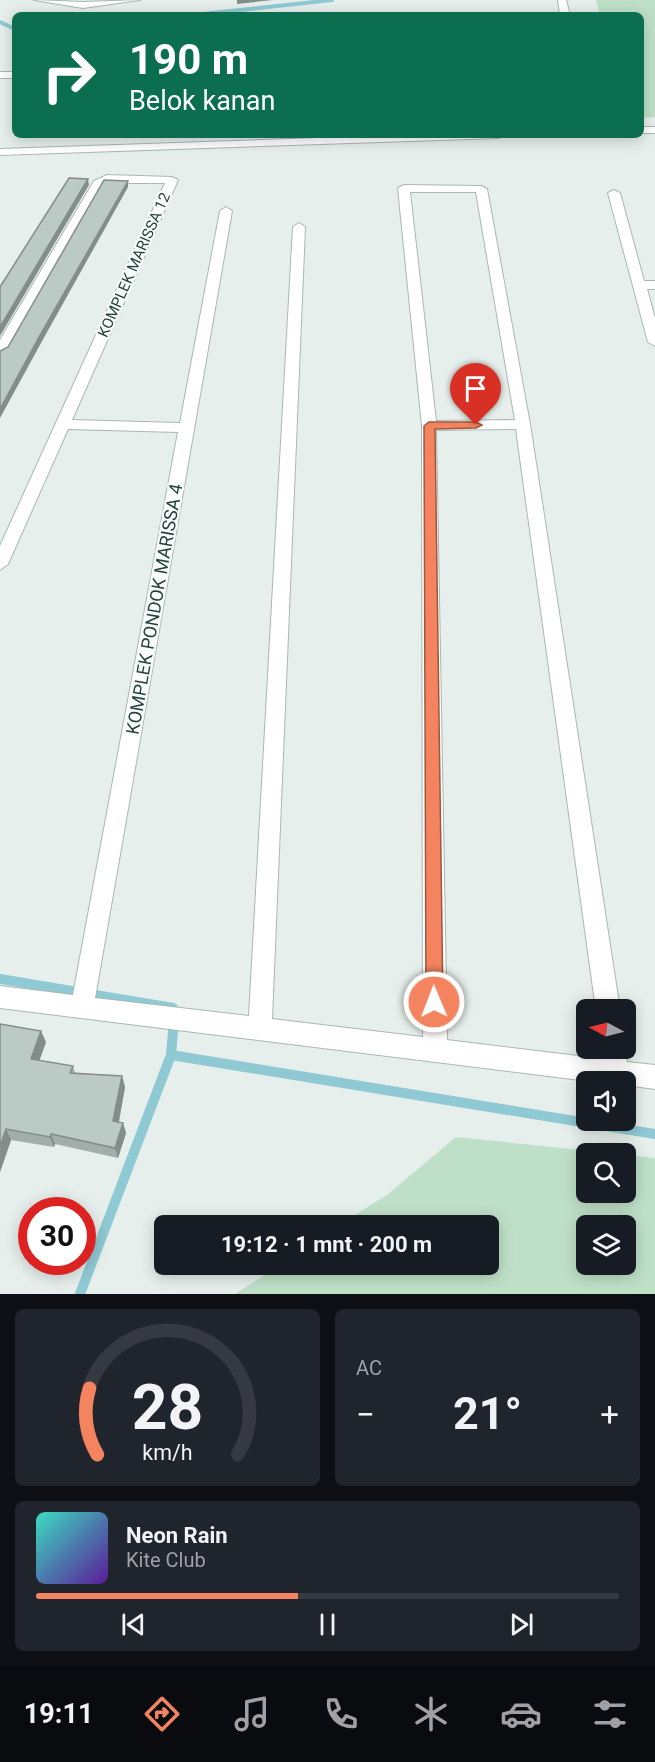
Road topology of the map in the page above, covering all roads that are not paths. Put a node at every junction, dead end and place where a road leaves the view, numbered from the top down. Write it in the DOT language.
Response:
graph roads {
  1 [pos="38,0"];
  2 [pos="136,0"];
  3 [pos="411,138"];
  4 [pos="0,152"];
  5 [pos="614,193"];
  6 [pos="226,211"];
  7 [pos="299,227"];
  8 [pos="639,285"];
  9 [pos="655,285"];
  10 [pos="655,342"];
  11 [pos="0,352"];
  12 [pos="63,424"];
  13 [pos="523,424"];
  14 [pos="429,426"];
  15 [pos="187,428"];
  16 [pos="0,564"];
  17 [pos="0,997"];
  18 [pos="606,999"];
  19 [pos="82,1006"];
  20 [pos="260,1028"];
  21 [pos="435,1050"];
  22 [pos="609,1071"];
  23 [pos="636,1074"];
  24 [pos="655,1077"];
  1 -- 2 [label="street"];
  3 -- 4 [label="street"];
  5 -- 8 [label="street"];
  6 -- 15 [label="street, KOMPLEK PONDOK MARISSA 4"];
  7 -- 20 [label="street"];
  8 -- 9 [label="street"];
  8 -- 10 [label="street"];
  11 -- 12 [label="street, KOMPLEK MARISSA 12"];
  12 -- 15 [label="street"];
  12 -- 16 [label="street, KOMPLEK MARISSA 12"];
  13 -- 14 [label="street"];
  13 -- 14 [label="street"];
  13 -- 18 [label="street"];
  14 -- 21 [label="street"];
  15 -- 19 [label="street, KOMPLEK PONDOK MARISSA 4"];
  17 -- 19 [label="street"];
  19 -- 20 [label="street"];
  20 -- 21 [label="street"];
  21 -- 22 [label="street"];
  23 -- 24 [label="street"];
}
